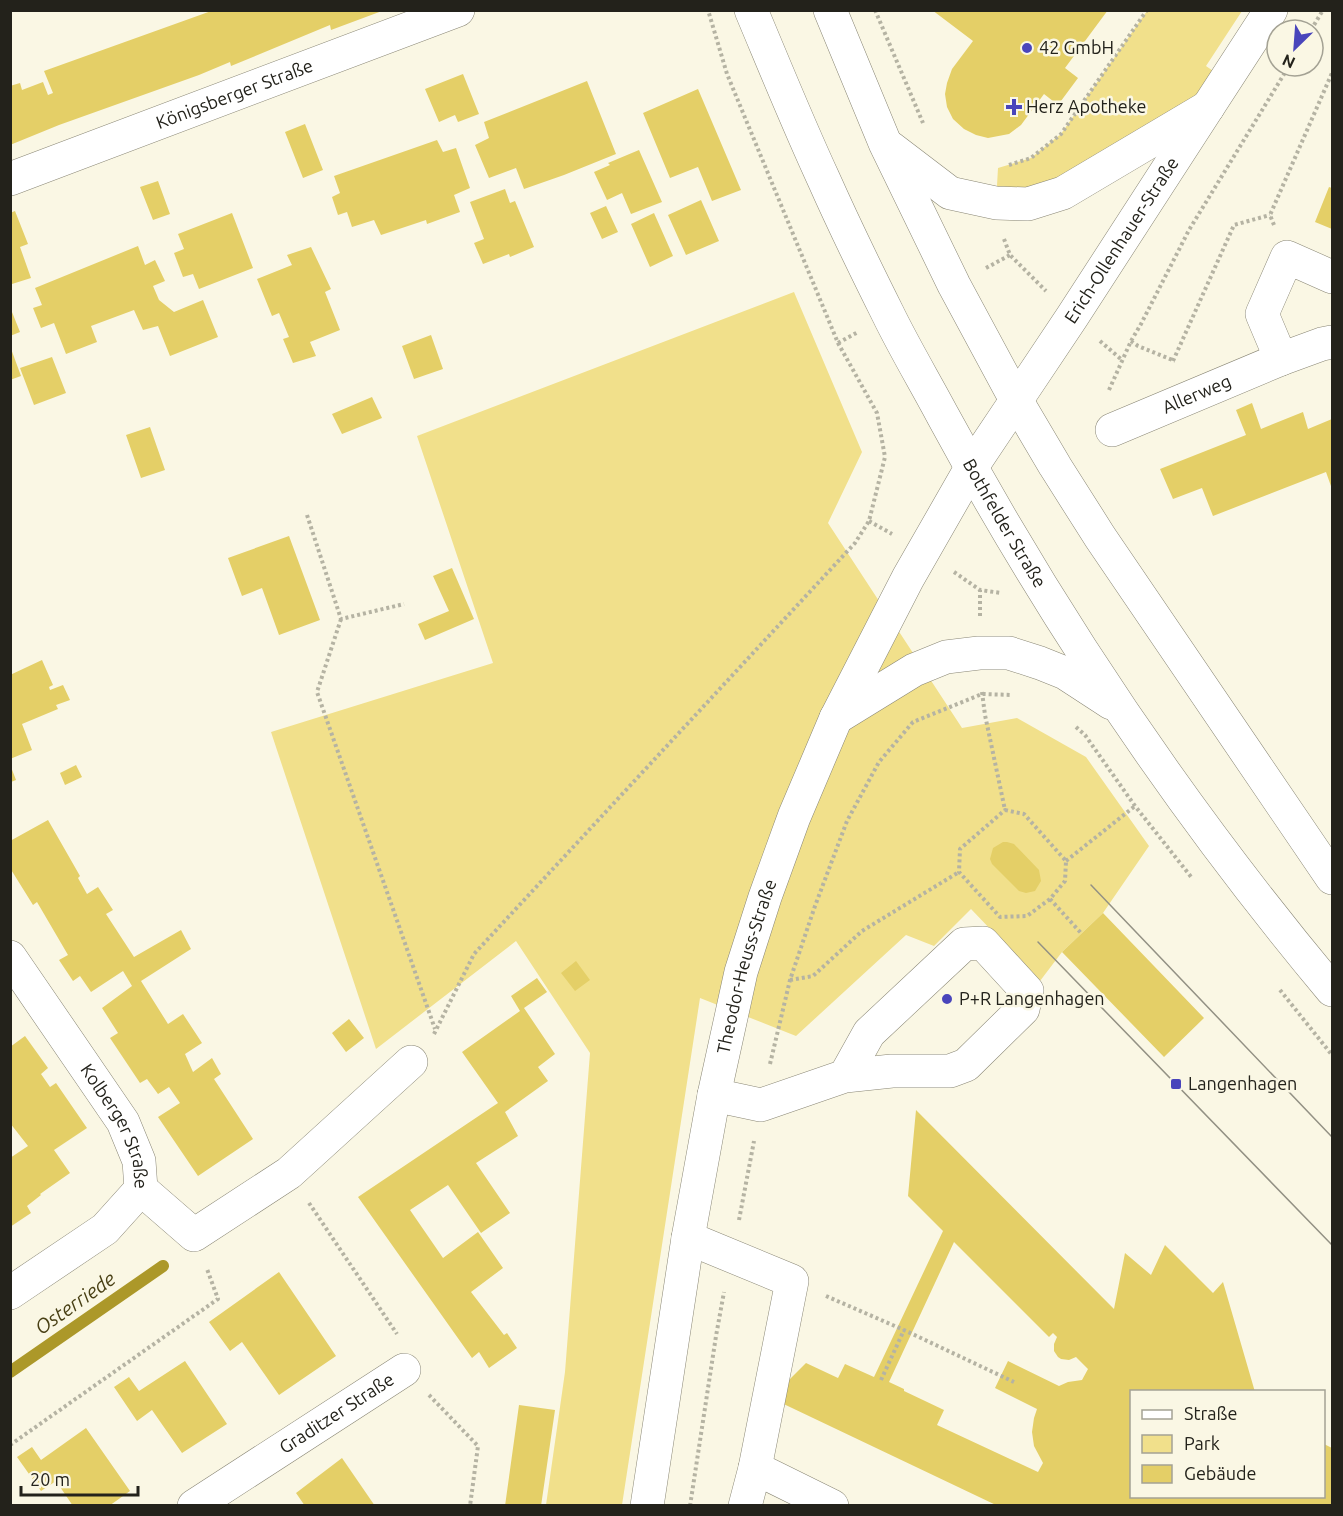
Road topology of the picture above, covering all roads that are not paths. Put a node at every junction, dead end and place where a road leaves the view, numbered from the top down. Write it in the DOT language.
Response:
graph roads {
  1 [pos="458,10"];
  2 [pos="751,10"];
  3 [pos="830,10"];
  4 [pos="1271,10"];
  5 [pos="1208,106"];
  6 [pos="885,143"];
  7 [pos="10,179"];
  8 [pos="1332,277"];
  9 [pos="1332,342"];
  10 [pos="1281,359"];
  11 [pos="1016,400"];
  12 [pos="1112,430"];
  13 [pos="971,468"];
  14 [pos="1121,710"];
  15 [pos="836,718"];
  16 [pos="1332,878"];
  17 [pos="10,957"];
  18 [pos="1332,990"];
  19 [pos="411,1062"];
  20 [pos="845,1076"];
  21 [pos="714,1095"];
  22 [pos="141,1189"];
  23 [pos="688,1238"];
  24 [pos="10,1293"];
  25 [pos="405,1370"];
  26 [pos="754,1468"];
  27 [pos="194,1506"];
  28 [pos="647,1506"];
  29 [pos="746,1506"];
  30 [pos="832,1506"];
  1 -- 7 [label="street, Königsberger Straße"];
  2 -- 13 [label="street, Bothfelder Straße"];
  3 -- 6 [label="street"];
  4 -- 5 [label="street, Erich-Ollenhauer-Straße"];
  5 -- 6 [label="street"];
  5 -- 11 [label="street, Erich-Ollenhauer-Straße"];
  6 -- 11 [label="street"];
  8 -- 10 [label="street"];
  9 -- 10 [label="street, Allerweg"];
  10 -- 12 [label="street, Allerweg"];
  11 -- 13 [label="street, Erich-Ollenhauer-Straße"];
  11 -- 16 [label="street"];
  13 -- 14 [label="street, Bothfelder Straße"];
  13 -- 15 [label="street, Theodor-Heuss-Straße"];
  14 -- 15 [label="street"];
  14 -- 18 [label="street, Bothfelder Straße"];
  15 -- 21 [label="street, Theodor-Heuss-Straße"];
  17 -- 22 [label="street, Kolberger Straße"];
  19 -- 22 [label="street"];
  20 -- 20 [label="street"];
  20 -- 21 [label="street"];
  21 -- 23 [label="street, Theodor-Heuss-Straße"];
  22 -- 24 [label="street, Kolberger Straße"];
  23 -- 26 [label="street"];
  23 -- 28 [label="street, Theodor-Heuss-Straße"];
  25 -- 27 [label="street, Graditzer Straße"];
  26 -- 29 [label="street"];
  26 -- 30 [label="street"];
}
